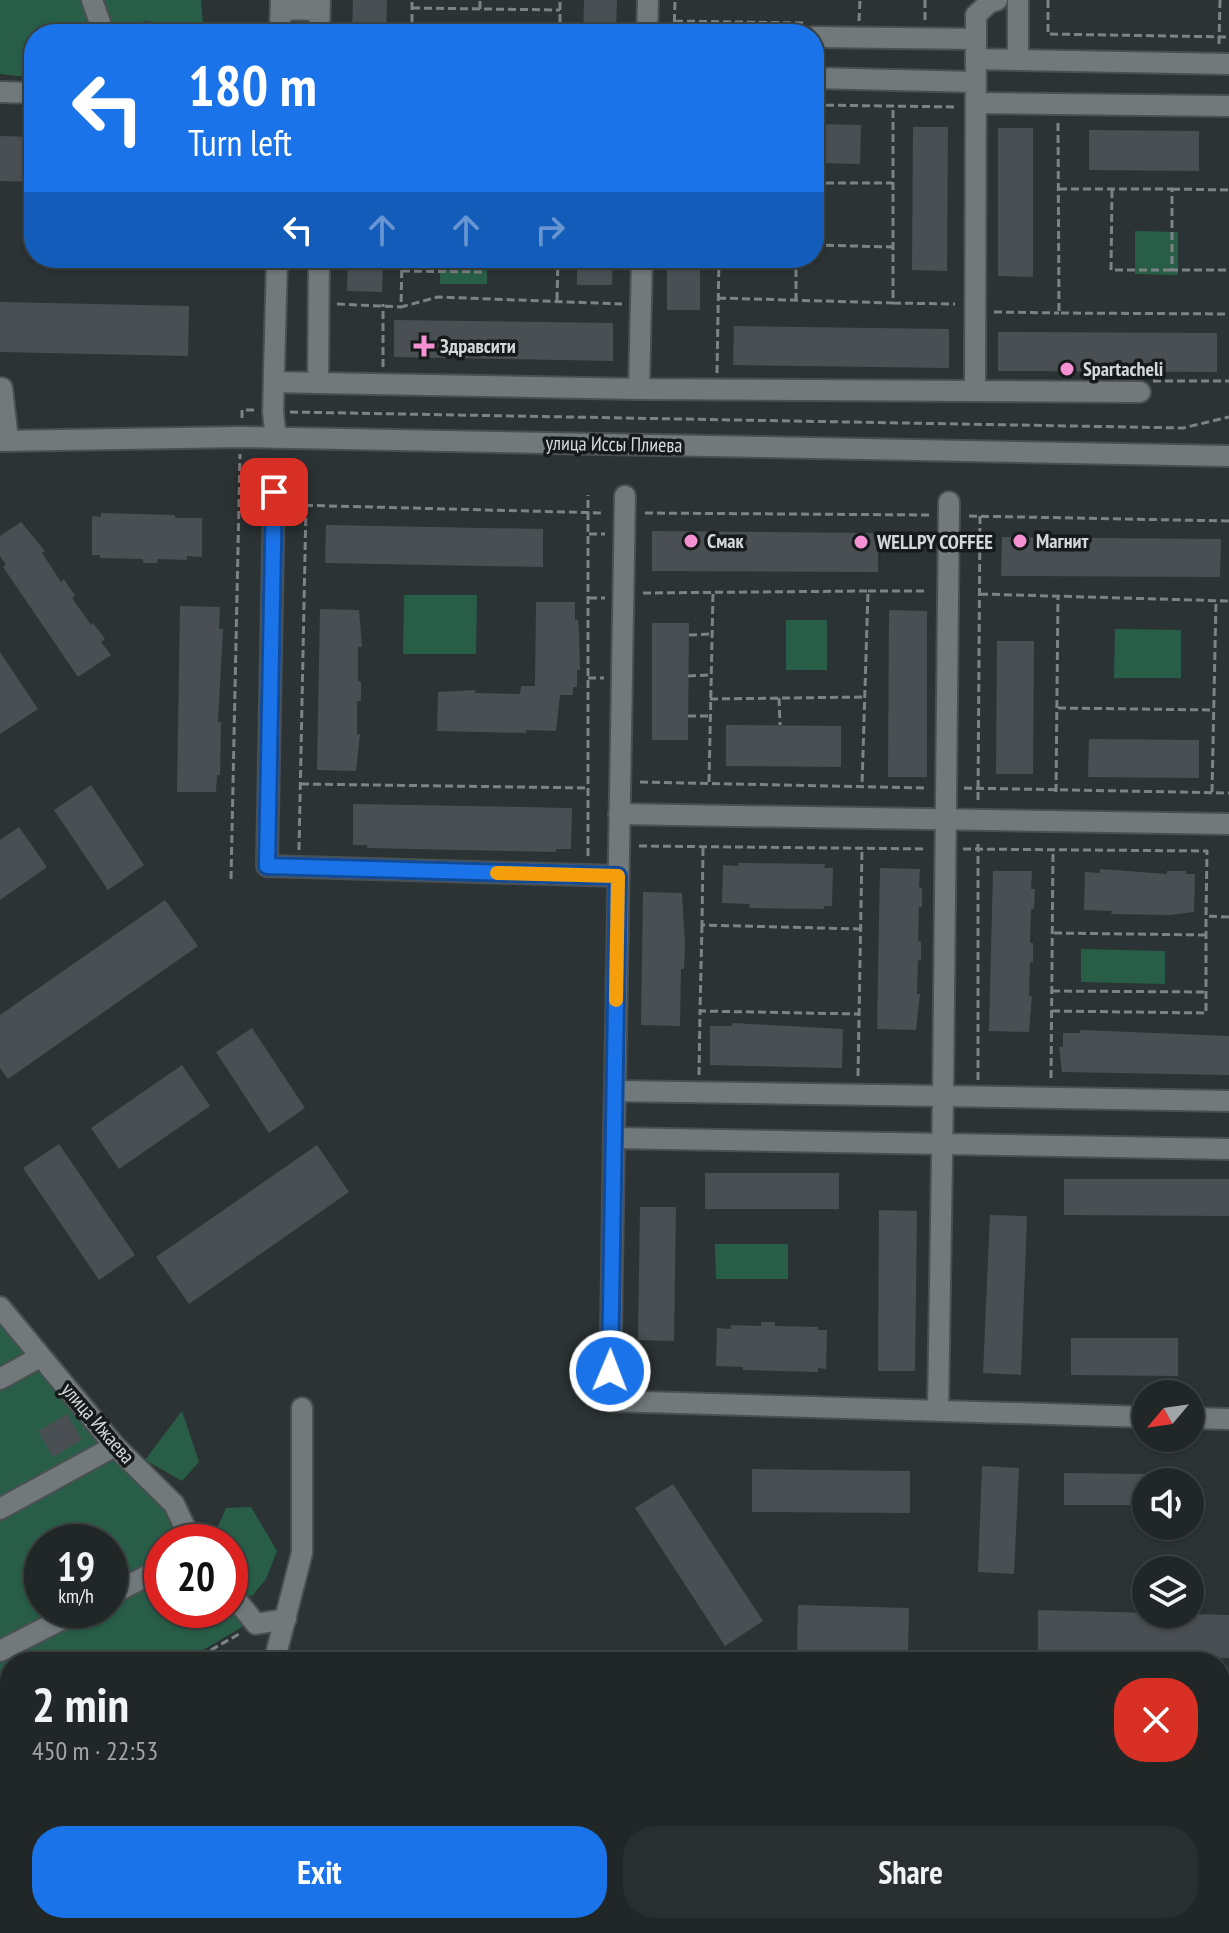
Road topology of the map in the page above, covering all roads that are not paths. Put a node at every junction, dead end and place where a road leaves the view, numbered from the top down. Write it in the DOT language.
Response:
graph roads {
  1 [pos="92,0"];
  2 [pos="648,0"];
  3 [pos="997,0"];
  4 [pos="1018,0"];
  5 [pos="281,4"];
  6 [pos="320,5"];
  7 [pos="100,24"];
  8 [pos="280,24"];
  9 [pos="647,24"];
  10 [pos="824,31"];
  11 [pos="976,49"];
  12 [pos="1018,60"];
  13 [pos="1224,64"];
  14 [pos="824,78"];
  15 [pos="976,82"];
  16 [pos="0,92"];
  17 [pos="24,93"];
  18 [pos="976,103"];
  19 [pos="1229,106"];
  20 [pos="277,268"];
  21 [pos="319,268"];
  22 [pos="642,268"];
  23 [pos="274,382"];
  24 [pos="318,383"];
  25 [pos="2,388"];
  26 [pos="639,389"];
  27 [pos="975,391"];
  28 [pos="1140,392"];
  29 [pos="276,438"];
  30 [pos="4,440"];
  31 [pos="1229,456"];
  32 [pos="274,498"];
  33 [pos="624,504"];
  34 [pos="949,509"];
  35 [pos="619,814"];
  36 [pos="946,819"];
  37 [pos="1229,824"];
  38 [pos="618,876"];
  39 [pos="615,1091"];
  40 [pos="943,1096"];
  41 [pos="1229,1101"];
  42 [pos="614,1138"];
  43 [pos="942,1144"];
  44 [pos="1229,1149"];
  45 [pos="0,1307"];
  46 [pos="40,1357"];
  47 [pos="0,1379"];
  48 [pos="302,1408"];
  49 [pos="938,1410"];
  50 [pos="1132,1417"];
  51 [pos="1204,1418"];
  52 [pos="1229,1419"];
  53 [pos="115,1446"];
  54 [pos="0,1509"];
  55 [pos="183,1524"];
  56 [pos="248,1614"];
  57 [pos="286,1619"];
  58 [pos="45,1628"];
  59 [pos="0,1651"];
  60 [pos="277,1652"];
  1 -- 7 [label="street"];
  2 -- 9 [label="street"];
  3 -- 11 [label="street"];
  4 -- 12 [label="street"];
  5 -- 6 [label="street"];
  5 -- 8 [label="street"];
  10 -- 11 [label="street"];
  11 -- 12 [label="street"];
  11 -- 15 [label="street"];
  12 -- 13 [label="street"];
  14 -- 15 [label="street"];
  15 -- 18 [label="street"];
  16 -- 17 [label="street"];
  18 -- 19 [label="street"];
  18 -- 27 [label="street"];
  20 -- 23 [label="street"];
  21 -- 24 [label="street"];
  22 -- 26 [label="street"];
  23 -- 24 [label="street"];
  23 -- 29 [label="street"];
  24 -- 26 [label="street"];
  25 -- 30 [label="street"];
  26 -- 27 [label="street"];
  27 -- 28 [label="street"];
  29 -- 30 [label="street, улица Иссы Плиева"];
  29 -- 31 [label="street, улица Иссы Плиева"];
  32 -- 38 [label="street"];
  33 -- 35 [label="street"];
  34 -- 36 [label="street"];
  35 -- 36 [label="street"];
  35 -- 38 [label="street"];
  36 -- 37 [label="street"];
  36 -- 40 [label="street"];
  38 -- 39 [label="street"];
  39 -- 40 [label="street"];
  39 -- 42 [label="street"];
  40 -- 41 [label="street"];
  40 -- 43 [label="street"];
  42 -- 43 [label="street"];
  42 -- 49 [label="street"];
  43 -- 44 [label="street"];
  43 -- 49 [label="street"];
  45 -- 46 [label="street, улица Ижаева"];
  46 -- 47 [label="street"];
  46 -- 53 [label="street, улица Ижаева"];
  48 -- 57 [label="street"];
  49 -- 50 [label="street"];
  51 -- 52 [label="street"];
  53 -- 54 [label="street"];
  53 -- 55 [label="street, улица Ижаева"];
  56 -- 57 [label="street"];
  57 -- 60 [label="street"];
  58 -- 59 [label="street"];
}
